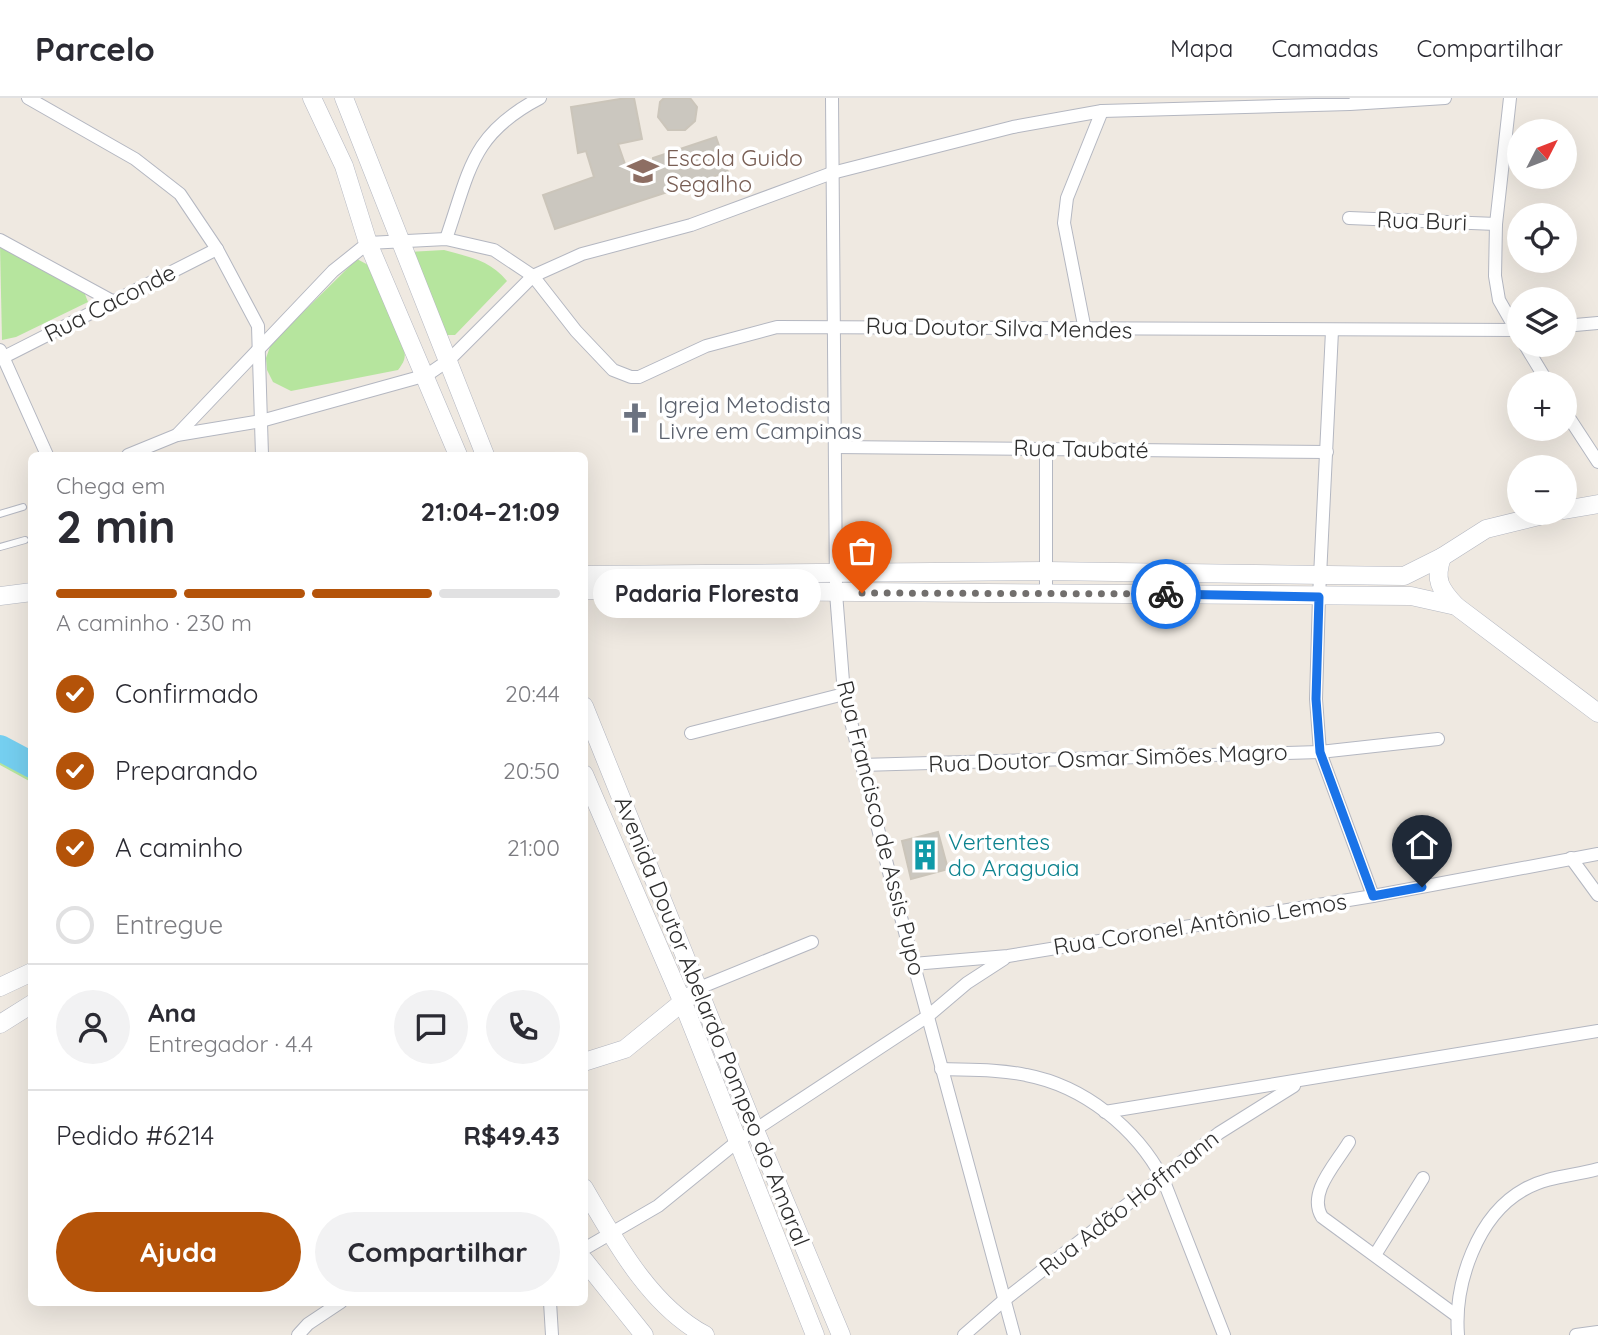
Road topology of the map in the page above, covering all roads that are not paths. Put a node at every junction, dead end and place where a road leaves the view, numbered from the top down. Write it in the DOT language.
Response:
graph roads {
  1 [pos="28,98"];
  2 [pos="312,98"];
  3 [pos="344,98"];
  4 [pos="540,98"];
  5 [pos="832,98"];
  6 [pos="1445,98"];
  7 [pos="1510,98"];
  8 [pos="1349,101"];
  9 [pos="1102,111"];
  10 [pos="832,173"];
  11 [pos="1349,218"];
  12 [pos="1496,224"];
  13 [pos="446,239"];
  14 [pos="0,240"];
  15 [pos="401,242"];
  16 [pos="368,243"];
  17 [pos="217,249"];
  18 [pos="533,276"];
  19 [pos="112,301"];
  20 [pos="1507,311"];
  21 [pos="1598,323"];
  22 [pos="836,325"];
  23 [pos="1577,325"];
  24 [pos="1084,330"];
  25 [pos="1332,331"];
  26 [pos="1507,332"];
  27 [pos="260,348"];
  28 [pos="1,354"];
  29 [pos="449,360"];
  30 [pos="427,375"];
  31 [pos="261,421"];
  32 [pos="1577,430"];
  33 [pos="177,435"];
  34 [pos="835,447"];
  35 [pos="1046,448"];
  36 [pos="46,452"];
  37 [pos="135,452"];
  38 [pos="262,452"];
  39 [pos="457,452"];
  40 [pos="484,452"];
  41 [pos="1327,452"];
  42 [pos="1598,462"];
  43 [pos="1598,504"];
  44 [pos="23,507"];
  45 [pos="1577,508"];
  46 [pos="0,514"];
  47 [pos="1507,524"];
  48 [pos="25,540"];
  49 [pos="0,547"];
  50 [pos="1442,557"];
  51 [pos="1046,572"];
  52 [pos="837,573"];
  53 [pos="588,575"];
  54 [pos="1321,577"];
  55 [pos="588,590"];
  56 [pos="28,592"];
  57 [pos="1046,592"];
  58 [pos="836,593"];
  59 [pos="0,596"];
  60 [pos="1319,597"];
  61 [pos="28,604"];
  62 [pos="0,606"];
  63 [pos="1456,606"];
  64 [pos="844,694"];
  65 [pos="1598,713"];
  66 [pos="588,716"];
  67 [pos="691,733"];
  68 [pos="1438,739"];
  69 [pos="1320,752"];
  70 [pos="607,764"];
  71 [pos="861,765"];
  72 [pos="588,771"];
  73 [pos="588,782"];
  74 [pos="1598,854"];
  75 [pos="1572,858"];
  76 [pos="1598,895"];
  77 [pos="1373,896"];
  78 [pos="812,942"];
  79 [pos="1008,956"];
  80 [pos="914,964"];
  81 [pos="28,974"];
  82 [pos="0,986"];
  83 [pos="699,988"];
  84 [pos="683,1003"];
  85 [pos="28,1006"];
  86 [pos="928,1016"];
  87 [pos="0,1024"];
  88 [pos="1598,1031"];
  89 [pos="588,1060"];
  90 [pos="941,1069"];
  91 [pos="1301,1082"];
  92 [pos="1105,1112"];
  93 [pos="755,1130"];
  94 [pos="738,1141"];
  95 [pos="1349,1142"];
  96 [pos="1598,1169"];
  97 [pos="1423,1178"];
  98 [pos="1163,1179"];
  99 [pos="588,1195"];
  100 [pos="610,1233"];
  101 [pos="588,1247"];
  102 [pos="1375,1255"];
  103 [pos="588,1265"];
  104 [pos="1003,1301"];
  105 [pos="335,1306"];
  106 [pos="550,1306"];
  107 [pos="1457,1316"];
  108 [pos="1598,1332"];
  109 [pos="298,1335"];
  110 [pos="552,1335"];
  111 [pos="644,1335"];
  112 [pos="705,1335"];
  113 [pos="815,1335"];
  114 [pos="841,1335"];
  115 [pos="964,1335"];
  116 [pos="1014,1335"];
  117 [pos="1224,1335"];
  118 [pos="1458,1335"];
  119 [pos="1576,1335"];
  1 -- 17 [label="street"];
  2 -- 16 [label="main road"];
  3 -- 15 [label="main road"];
  4 -- 13 [label="street"];
  5 -- 10 [label="street, Rua Francisco de Assis Pupo"];
  6 -- 8 [label="street"];
  7 -- 12 [label="street"];
  8 -- 9 [label="street"];
  9 -- 10 [label="street"];
  9 -- 24 [label="street"];
  10 -- 18 [label="street"];
  10 -- 22 [label="street, Rua Francisco de Assis Pupo"];
  11 -- 12 [label="street, Rua Buri"];
  12 -- 20 [label="street"];
  13 -- 15 [label="street, Rua Doutor Silva Mendes"];
  13 -- 18 [label="street, Rua Doutor Silva Mendes"];
  14 -- 19 [label="street"];
  15 -- 16 [label="street, Rua Doutor Silva Mendes"];
  15 -- 29 [label="main road"];
  16 -- 27 [label="street"];
  16 -- 30 [label="main road"];
  17 -- 19 [label="street, Rua Caconde"];
  17 -- 27 [label="street"];
  18 -- 22 [label="street, Rua Doutor Silva Mendes"];
  18 -- 29 [label="street"];
  19 -- 28 [label="street, Rua Caconde"];
  21 -- 23 [label="street"];
  22 -- 24 [label="street, Rua Doutor Silva Mendes"];
  22 -- 34 [label="street, Rua Francisco de Assis Pupo"];
  24 -- 25 [label="street, Rua Doutor Silva Mendes"];
  25 -- 26 [label="street, Rua Doutor Silva Mendes"];
  25 -- 41 [label="street"];
  27 -- 31 [label="street"];
  27 -- 33 [label="street"];
  28 -- 36 [label="street"];
  29 -- 30 [label="street"];
  29 -- 40 [label="main road"];
  30 -- 31 [label="street"];
  30 -- 39 [label="main road"];
  31 -- 33 [label="street"];
  31 -- 38 [label="street"];
  32 -- 42 [label="street"];
  33 -- 37 [label="street"];
  34 -- 35 [label="street, Rua Taubaté"];
  34 -- 52 [label="street, Rua Francisco de Assis Pupo"];
  35 -- 41 [label="street, Rua Taubaté"];
  35 -- 51 [label="street"];
  41 -- 54 [label="street"];
  43 -- 45 [label="main road"];
  44 -- 46 [label="lane"];
  47 -- 50 [label="main road"];
  48 -- 49 [label="lane"];
  50 -- 54 [label="main road"];
  50 -- 63 [label="main road"];
  51 -- 52 [label="main road"];
  51 -- 54 [label="main road"];
  51 -- 57 [label="street"];
  52 -- 53 [label="main road"];
  52 -- 58 [label="street, Rua Francisco de Assis Pupo"];
  54 -- 60 [label="street"];
  55 -- 58 [label="main road"];
  56 -- 59 [label="main road"];
  57 -- 58 [label="main road"];
  57 -- 60 [label="main road"];
  58 -- 64 [label="street, Rua Francisco de Assis Pupo"];
  60 -- 63 [label="main road"];
  60 -- 69 [label="street"];
  61 -- 62 [label="main road"];
  63 -- 65 [label="main road"];
  64 -- 67 [label="street"];
  64 -- 71 [label="street, Rua Francisco de Assis Pupo"];
  66 -- 70 [label="main road, Avenida Doutor Abelardo Pompeo do Amaral"];
  68 -- 69 [label="street, Rua Doutor Osmar Simões Magro"];
  69 -- 71 [label="street, Rua Doutor Osmar Simões Magro"];
  69 -- 77 [label="street"];
  70 -- 72 [label="main road"];
  70 -- 83 [label="main road, Avenida Doutor Abelardo Pompeo do Amaral"];
  71 -- 80 [label="street, Rua Francisco de Assis Pupo"];
  73 -- 84 [label="main road, Avenida Doutor Abelardo Pompeo do Amaral"];
  74 -- 75 [label="street, Rua Coronel Antônio Lemos"];
  75 -- 76 [label="street"];
  75 -- 77 [label="street, Rua Coronel Antônio Lemos"];
  77 -- 79 [label="street, Rua Coronel Antônio Lemos"];
  78 -- 83 [label="street"];
  79 -- 80 [label="street, Rua Coronel Antônio Lemos"];
  79 -- 86 [label="street, Rua Coronel Antônio Lemos"];
  80 -- 86 [label="street, Rua Francisco de Assis Pupo"];
  81 -- 82 [label="main road"];
  83 -- 84 [label="main road"];
  83 -- 93 [label="main road, Avenida Doutor Abelardo Pompeo do Amaral"];
  84 -- 89 [label="main road"];
  84 -- 94 [label="main road, Avenida Doutor Abelardo Pompeo do Amaral"];
  85 -- 87 [label="main road"];
  86 -- 90 [label="street, Rua Francisco de Assis Pupo"];
  86 -- 93 [label="street, Rua Coronel Antônio Lemos"];
  88 -- 91 [label="street, Rua Adão Hoffmann"];
  90 -- 92 [label="street"];
  90 -- 104 [label="street, Rua Francisco de Assis Pupo"];
  91 -- 92 [label="street, Rua Adão Hoffmann"];
  91 -- 98 [label="street, Rua Adão Hoffmann"];
  92 -- 98 [label="street"];
  93 -- 94 [label="street, Rua Coronel Antônio Lemos"];
  93 -- 114 [label="main road, Avenida Doutor Abelardo Pompeo do Amaral"];
  94 -- 100 [label="street, Rua Coronel Antônio Lemos"];
  94 -- 113 [label="main road, Avenida Doutor Abelardo Pompeo do Amaral"];
  95 -- 102 [label="street"];
  96 -- 107 [label="street"];
  97 -- 102 [label="street"];
  98 -- 104 [label="street, Rua Adão Hoffmann"];
  98 -- 117 [label="street"];
  99 -- 100 [label="main road"];
  100 -- 101 [label="street, Rua Coronel Antônio Lemos"];
  100 -- 112 [label="main road"];
  102 -- 107 [label="street"];
  103 -- 111 [label="main road"];
  104 -- 115 [label="street, Rua Adão Hoffmann"];
  104 -- 116 [label="street, Rua Francisco de Assis Pupo"];
  105 -- 109 [label="street"];
  106 -- 110 [label="street"];
  107 -- 118 [label="street"];
  108 -- 119 [label="street"];
}
